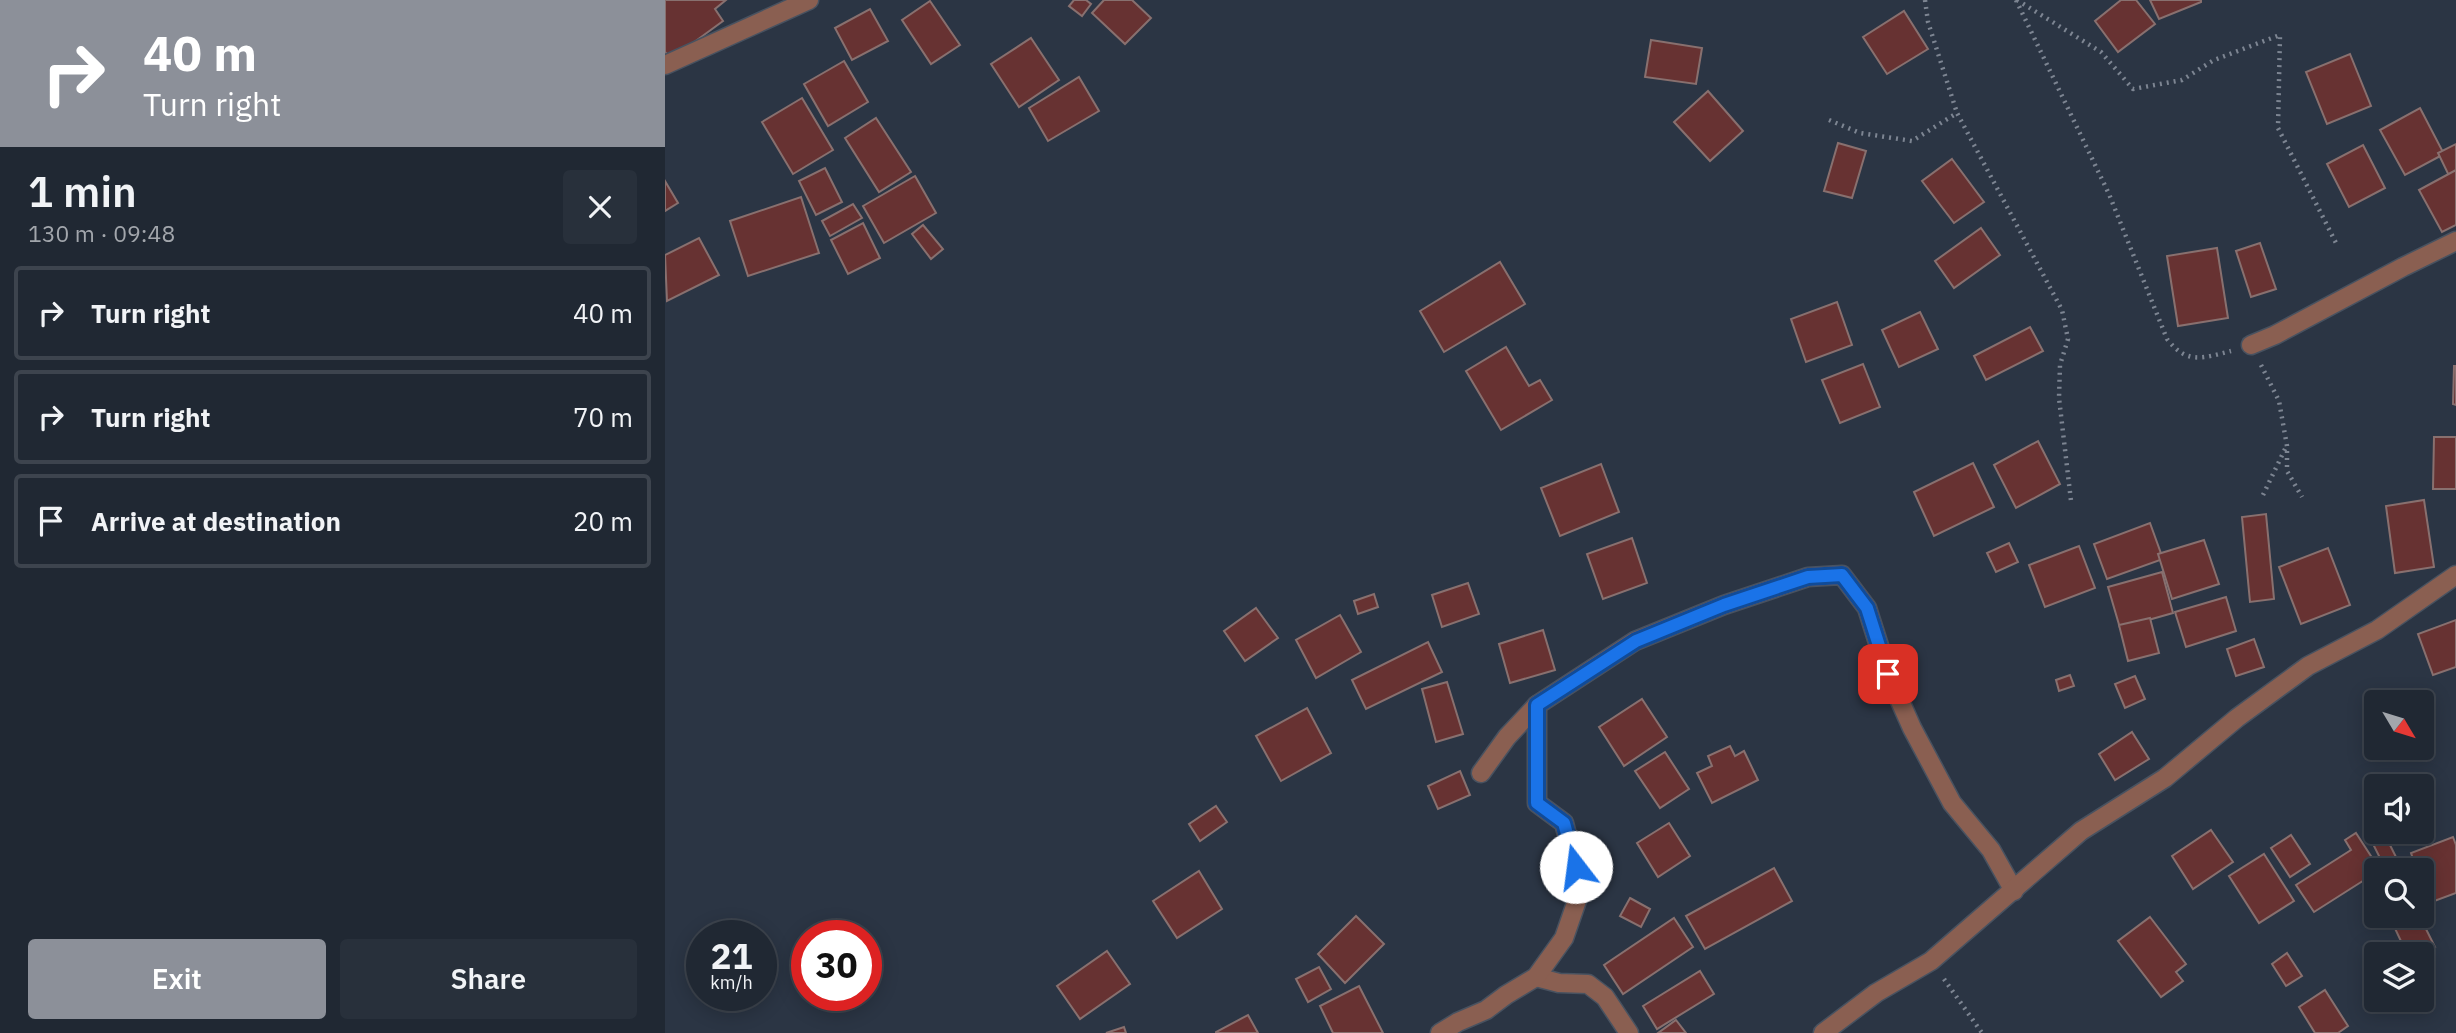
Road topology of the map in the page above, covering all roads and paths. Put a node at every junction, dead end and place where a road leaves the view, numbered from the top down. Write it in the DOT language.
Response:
graph roads {
  1 [pos="809,0"];
  2 [pos="1925,0"];
  3 [pos="2016,0"];
  4 [pos="665,65"];
  5 [pos="1957,113"];
  6 [pos="1829,120"];
  7 [pos="2456,241"];
  8 [pos="2337,245"];
  9 [pos="2251,345"];
  10 [pos="2287,446"];
  11 [pos="2263,495"];
  12 [pos="2302,497"];
  13 [pos="2071,501"];
  14 [pos="2456,575"];
  15 [pos="1537,705"];
  16 [pos="1481,773"];
  17 [pos="2014,891"];
  18 [pos="1931,961"];
  19 [pos="1536,977"];
  20 [pos="1440,1033"];
  21 [pos="1629,1033"];
  22 [pos="1823,1033"];
  23 [pos="1982,1033"];
  1 -- 4 [label="street"];
  2 -- 5 [label="path"];
  3 -- 8 [label="path"];
  3 -- 9 [label="path"];
  5 -- 6 [label="path"];
  5 -- 13 [label="path"];
  7 -- 9 [label="street"];
  9 -- 10 [label="path"];
  10 -- 11 [label="path"];
  10 -- 12 [label="path"];
  14 -- 17 [label="street"];
  15 -- 16 [label="street"];
  15 -- 17 [label="street"];
  15 -- 19 [label="street"];
  17 -- 18 [label="street"];
  18 -- 22 [label="street"];
  18 -- 23 [label="path"];
  19 -- 20 [label="street"];
  19 -- 21 [label="street"];
}
